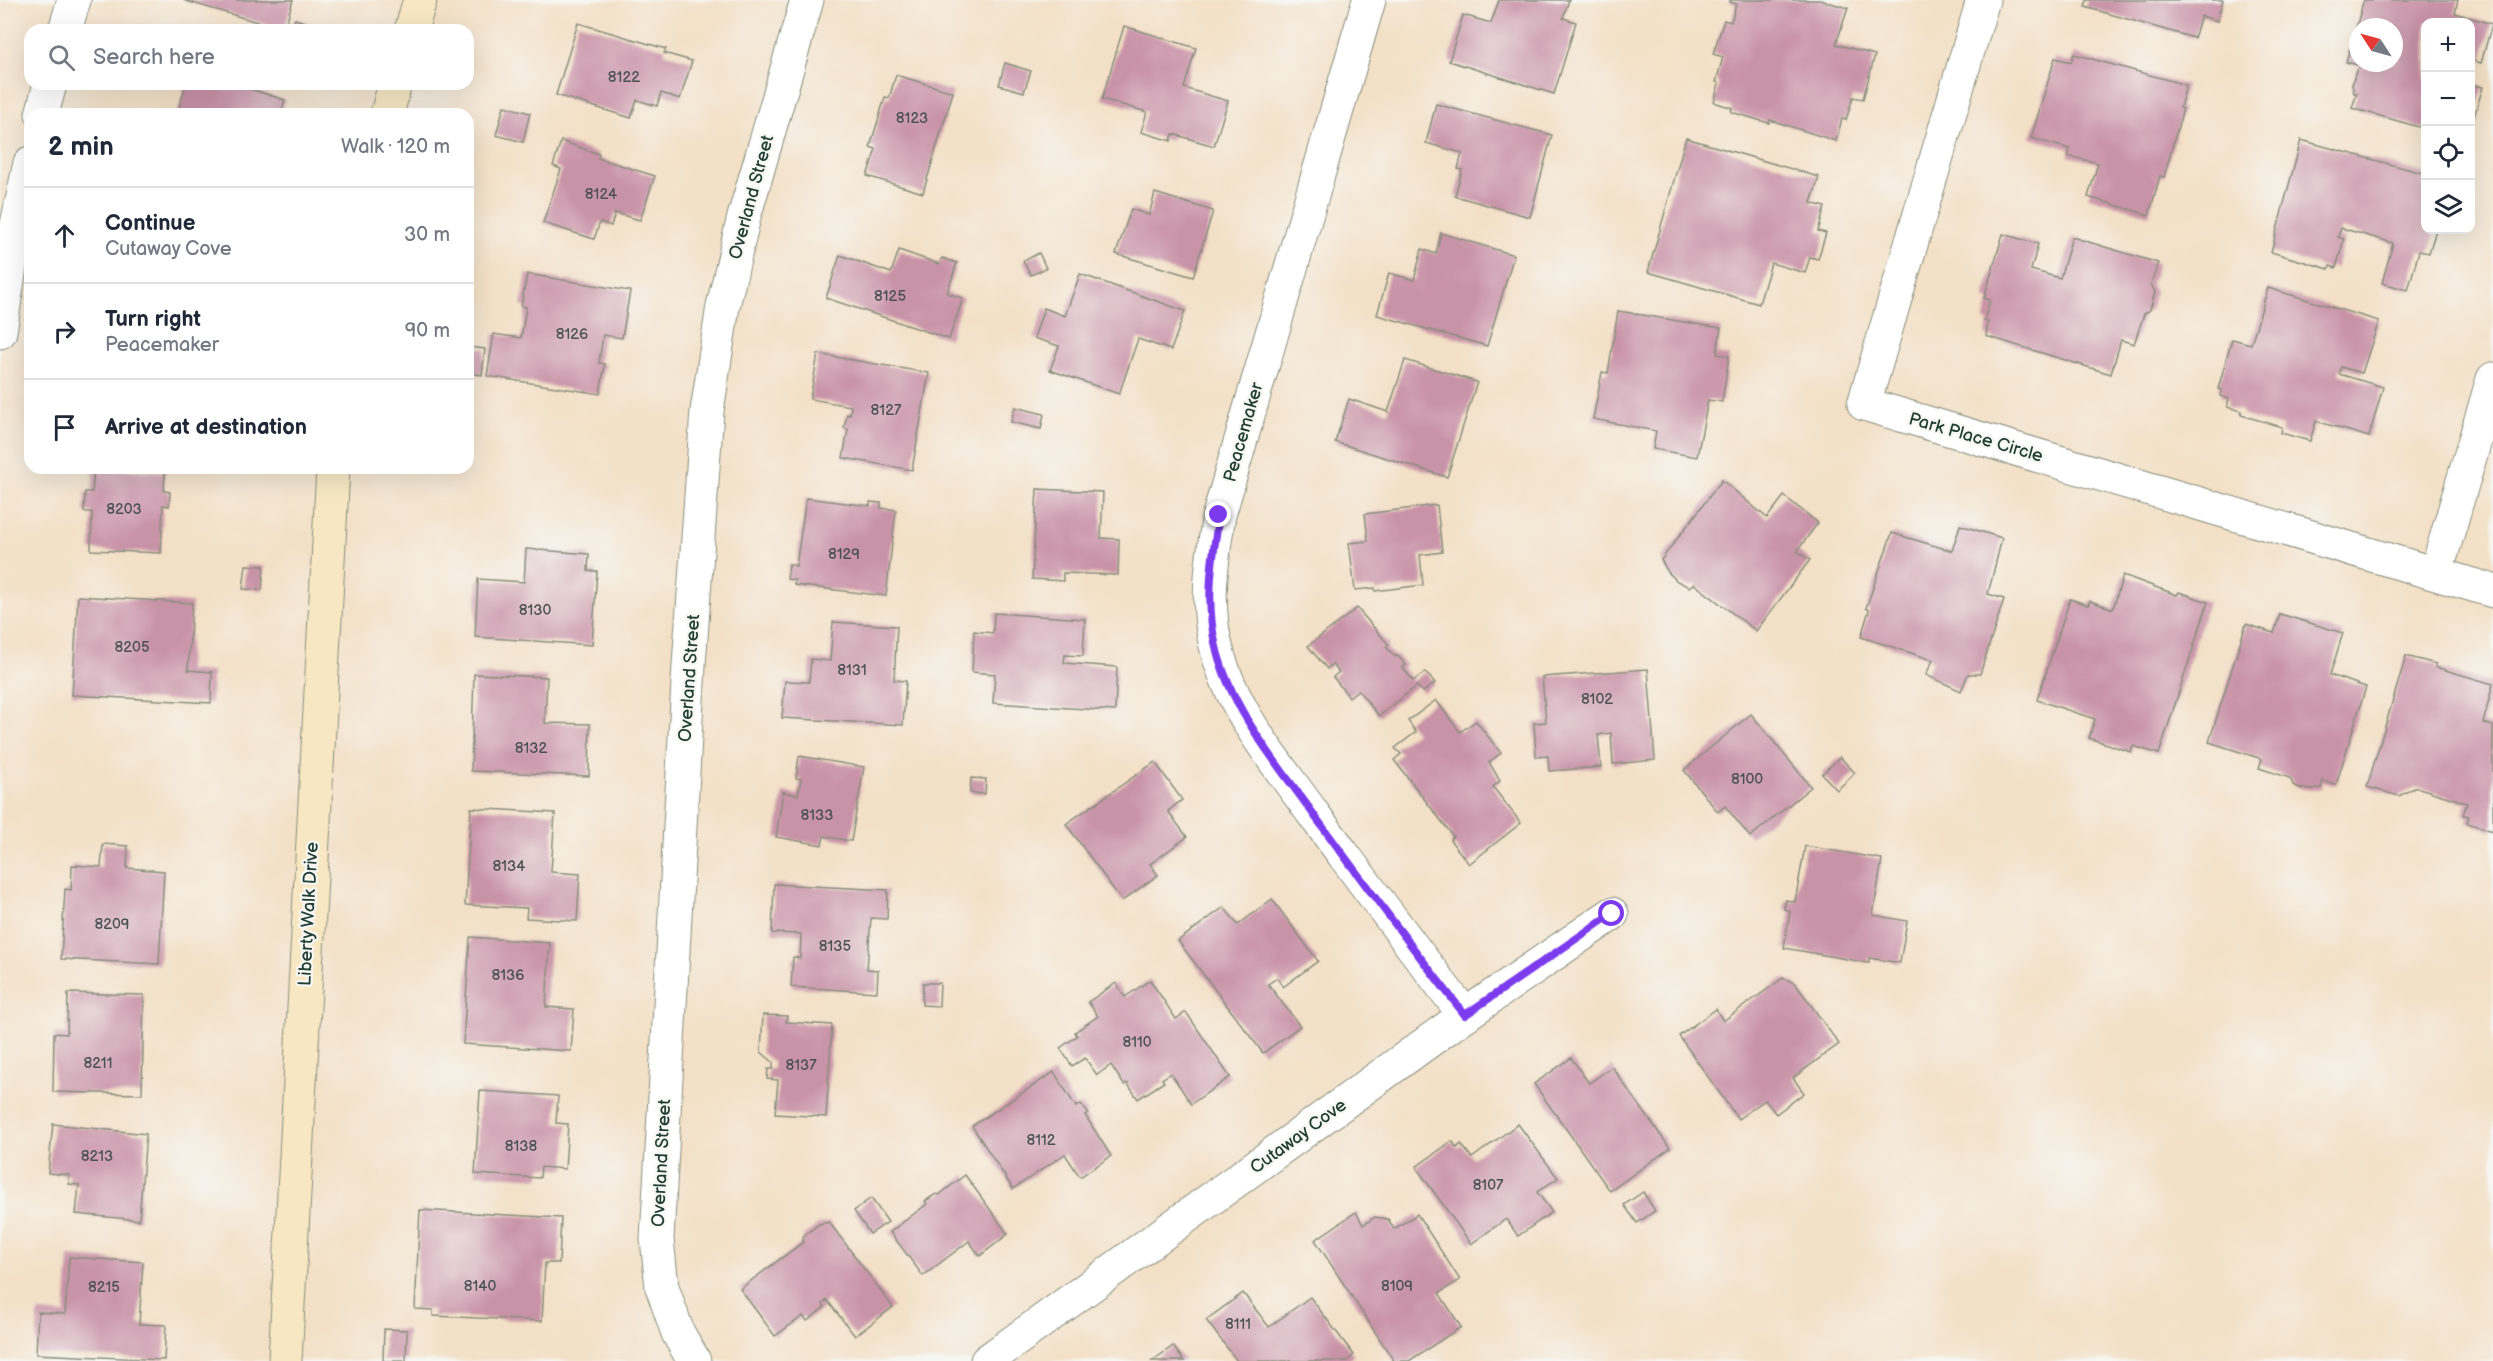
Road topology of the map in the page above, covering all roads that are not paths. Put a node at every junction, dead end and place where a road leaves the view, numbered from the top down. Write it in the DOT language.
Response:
graph roads {
  1 [pos="74,0"];
  2 [pos="420,0"];
  3 [pos="807,0"];
  4 [pos="1369,0"];
  5 [pos="1983,0"];
  6 [pos="67,24"];
  7 [pos="413,24"];
  8 [pos="48,90"];
  9 [pos="393,90"];
  10 [pos="44,108"];
  11 [pos="389,108"];
  12 [pos="24,191"];
  13 [pos="0,332"];
  14 [pos="2493,378"];
  15 [pos="333,474"];
  16 [pos="2436,573"];
  17 [pos="2493,591"];
  18 [pos="1612,914"];
  19 [pos="1465,1015"];
  20 [pos="285,1361"];
  21 [pos="694,1361"];
  22 [pos="987,1361"];
  1 -- 6 [label="street"];
  2 -- 7 [label="street"];
  3 -- 21 [label="street, Overland Street"];
  4 -- 19 [label="street, Peacemaker"];
  5 -- 16 [label="street, Park Place Circle"];
  8 -- 10 [label="street"];
  9 -- 11 [label="street"];
  12 -- 13 [label="street"];
  14 -- 16 [label="street"];
  15 -- 20 [label="street, Liberty Walk Drive"];
  16 -- 17 [label="street, Park Place Circle"];
  18 -- 19 [label="street, Cutaway Cove"];
  19 -- 22 [label="street, Cutaway Cove"];
}
